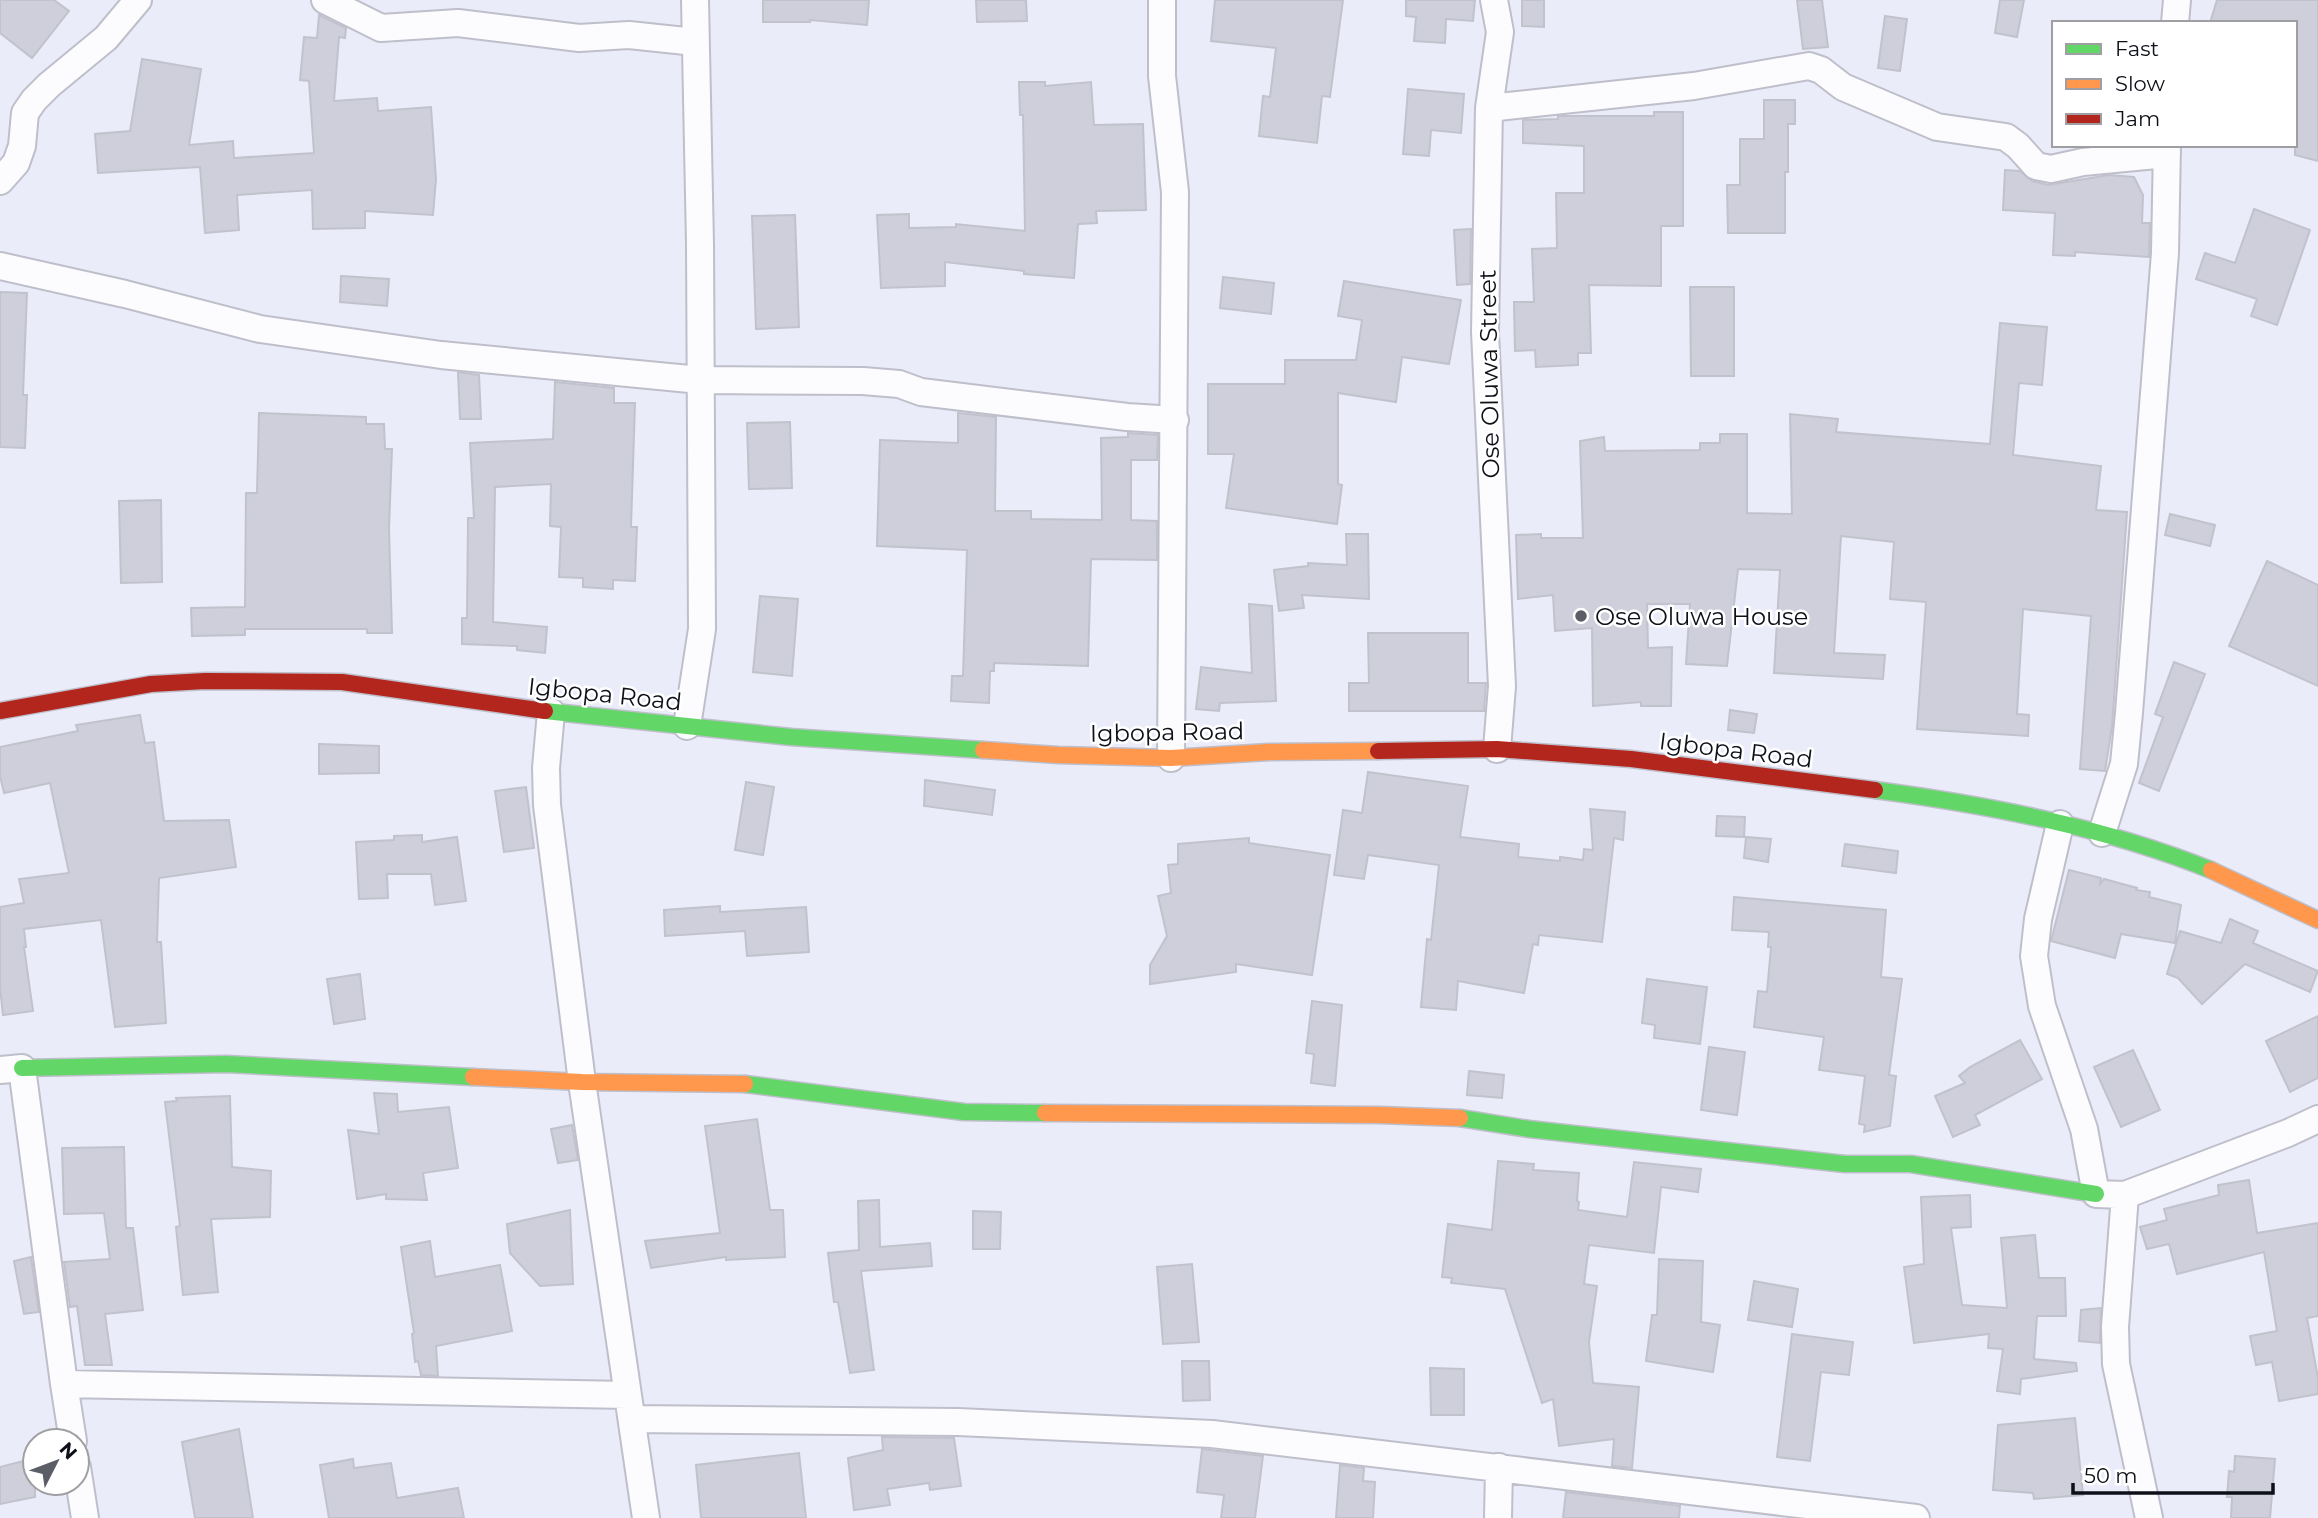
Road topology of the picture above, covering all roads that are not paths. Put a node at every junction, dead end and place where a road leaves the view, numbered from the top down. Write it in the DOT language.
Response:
graph roads {
  1 [pos="138,0"];
  2 [pos="325,0"];
  3 [pos="695,0"];
  4 [pos="1162,0"];
  5 [pos="1494,0"];
  6 [pos="2177,0"];
  7 [pos="2175,21"];
  8 [pos="695,42"];
  9 [pos="1489,108"];
  10 [pos="2167,150"];
  11 [pos="0,181"];
  12 [pos="0,266"];
  13 [pos="700,380"];
  14 [pos="1175,420"];
  15 [pos="0,711"];
  16 [pos="551,712"];
  17 [pos="687,726"];
  18 [pos="1497,749"];
  19 [pos="1171,758"];
  20 [pos="2060,824"];
  21 [pos="2102,833"];
  22 [pos="2318,920"];
  23 [pos="11,1069"];
  24 [pos="582,1082"];
  25 [pos="2318,1119"];
  26 [pos="2096,1194"];
  27 [pos="2124,1195"];
  28 [pos="64,1384"];
  29 [pos="630,1407"];
  30 [pos="71,1427"];
  31 [pos="1499,1467"];
  32 [pos="82,1497"];
  33 [pos="85,1518"];
  34 [pos="646,1518"];
  35 [pos="1498,1518"];
  36 [pos="1916,1518"];
  37 [pos="2149,1518"];
  1 -- 11 [label="street"];
  2 -- 8 [label="street"];
  3 -- 8 [label="street"];
  4 -- 14 [label="street"];
  5 -- 9 [label="street, Ose Oluwa Street"];
  6 -- 7 [label="street"];
  8 -- 13 [label="street"];
  9 -- 10 [label="street"];
  9 -- 18 [label="street, Ose Oluwa Street"];
  10 -- 21 [label="street"];
  12 -- 13 [label="street"];
  13 -- 14 [label="street"];
  13 -- 17 [label="street"];
  14 -- 19 [label="street"];
  15 -- 16 [label="street, Igbopa Road"];
  16 -- 17 [label="street, Igbopa Road"];
  16 -- 24 [label="street"];
  17 -- 19 [label="street, Igbopa Road"];
  18 -- 19 [label="street, Igbopa Road"];
  18 -- 20 [label="street, Igbopa Road"];
  20 -- 21 [label="street, Igbopa Road"];
  20 -- 26 [label="street"];
  21 -- 22 [label="street, Igbopa Road"];
  23 -- 24 [label="street"];
  23 -- 28 [label="street"];
  24 -- 26 [label="street"];
  24 -- 29 [label="street"];
  25 -- 27 [label="street"];
  26 -- 27 [label="street"];
  27 -- 37 [label="street"];
  28 -- 29 [label="street"];
  28 -- 30 [label="street"];
  29 -- 31 [label="street"];
  29 -- 34 [label="street"];
  31 -- 35 [label="street"];
  31 -- 36 [label="street"];
  32 -- 33 [label="street"];
}
